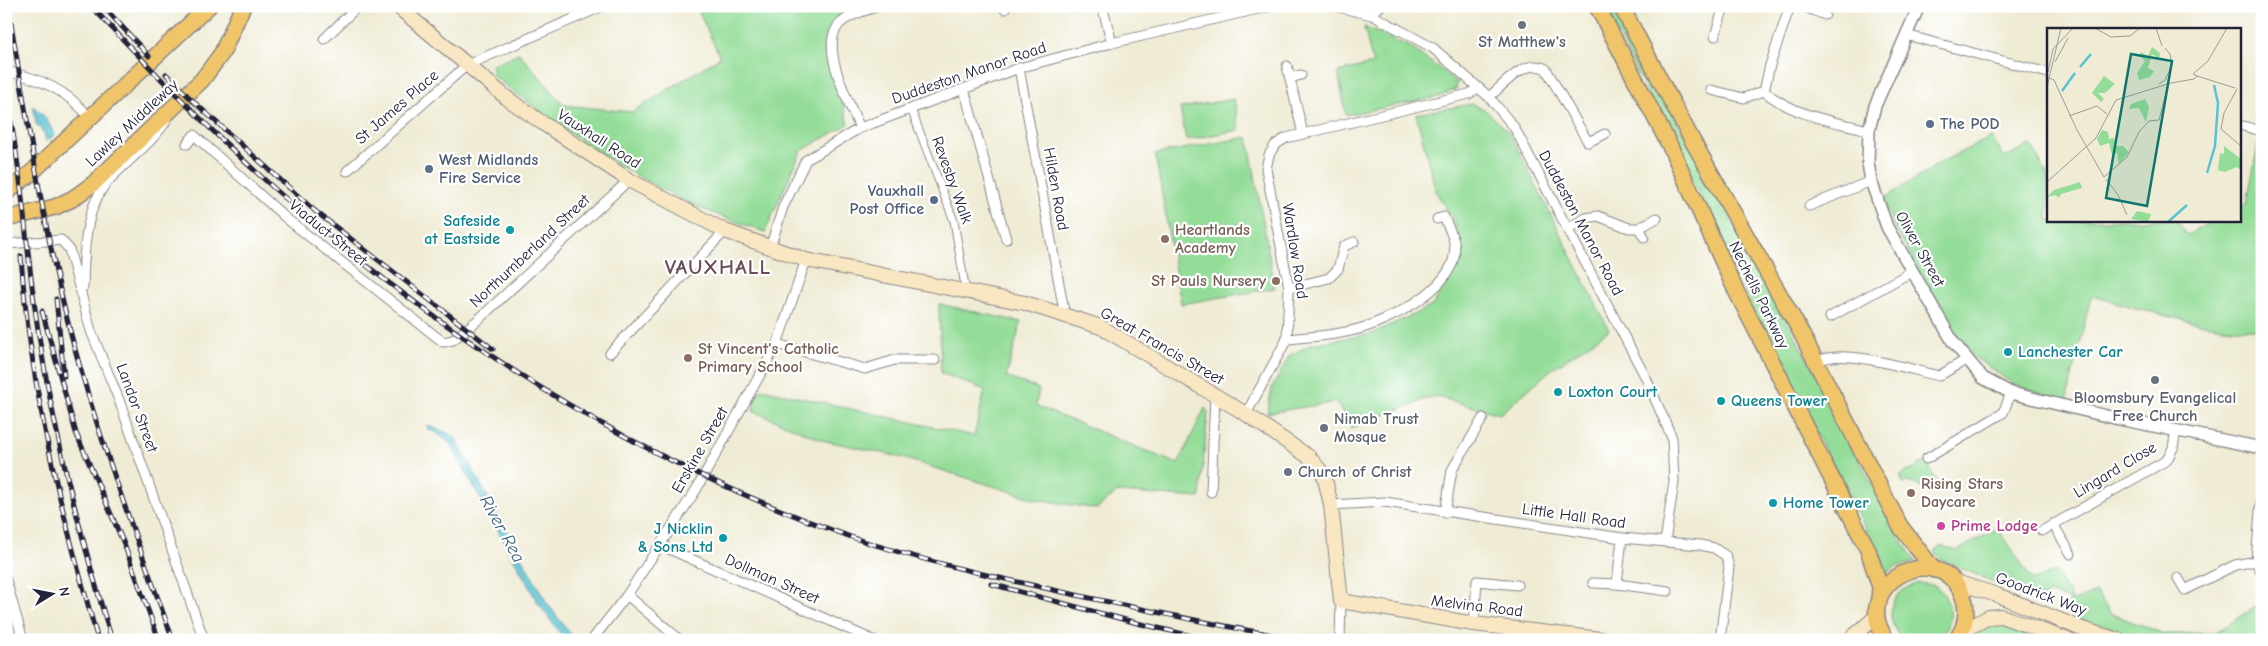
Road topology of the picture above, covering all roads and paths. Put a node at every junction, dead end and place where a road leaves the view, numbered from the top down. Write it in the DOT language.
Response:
graph roads {
  1 [pos="209,6"];
  2 [pos="243,6"];
  3 [pos="358,6"];
  4 [pos="398,6"];
  5 [pos="603,6"];
  6 [pos="1102,6"];
  7 [pos="1271,6"];
  8 [pos="1333,6"];
  9 [pos="1380,6"];
  10 [pos="1598,6"];
  11 [pos="1621,6"];
  12 [pos="1724,6"];
  13 [pos="1790,6"];
  14 [pos="1802,6"];
  15 [pos="1919,6"];
  16 [pos="876,7"];
  17 [pos="1372,14"];
  18 [pos="1825,15"];
  19 [pos="1906,35"];
  20 [pos="1715,36"];
  21 [pos="324,39"];
  22 [pos="1112,43"];
  23 [pos="467,65"];
  24 [pos="1287,66"];
  25 [pos="1019,68"];
  26 [pos="6,71"];
  27 [pos="2047,73"];
  28 [pos="1301,75"];
  29 [pos="1290,78"];
  30 [pos="1478,88"];
  31 [pos="964,89"];
  32 [pos="1711,90"];
  33 [pos="1764,91"];
  34 [pos="1489,97"];
  35 [pos="176,106"];
  36 [pos="911,109"];
  37 [pos="90,118"];
  38 [pos="2240,125"];
  39 [pos="860,128"];
  40 [pos="1869,130"];
  41 [pos="2262,131"];
  42 [pos="1303,134"];
  43 [pos="1605,134"];
  44 [pos="187,144"];
  45 [pos="347,171"];
  46 [pos="629,180"];
  47 [pos="1871,181"];
  48 [pos="6,192"];
  49 [pos="1809,206"];
  50 [pos="1444,217"];
  51 [pos="1657,218"];
  52 [pos="6,219"];
  53 [pos="1639,228"];
  54 [pos="1567,229"];
  55 [pos="725,230"];
  56 [pos="1644,237"];
  57 [pos="1006,239"];
  58 [pos="1354,242"];
  59 [pos="6,244"];
  60 [pos="770,248"];
  61 [pos="806,260"];
  62 [pos="1913,271"];
  63 [pos="1289,288"];
  64 [pos="966,292"];
  65 [pos="83,302"];
  66 [pos="1064,316"];
  67 [pos="1830,317"];
  68 [pos="1287,339"];
  69 [pos="450,341"];
  70 [pos="777,344"];
  71 [pos="610,353"];
  72 [pos="1967,359"];
  73 [pos="935,360"];
  74 [pos="1817,362"];
  75 [pos="2011,393"];
  76 [pos="1215,396"];
  77 [pos="1246,414"];
  78 [pos="1483,418"];
  79 [pos="2176,430"];
  80 [pos="2262,448"];
  81 [pos="1926,459"];
  82 [pos="2262,488"];
  83 [pos="1211,492"];
  84 [pos="1331,505"];
  85 [pos="1445,513"];
  86 [pos="2053,524"];
  87 [pos="2042,531"];
  88 [pos="1622,538"];
  89 [pos="1666,542"];
  90 [pos="660,545"];
  91 [pos="2071,554"];
  92 [pos="2256,561"];
  93 [pos="1934,570"];
  94 [pos="2262,574"];
  95 [pos="2178,578"];
  96 [pos="6,580"];
  97 [pos="1953,581"];
  98 [pos="1593,583"];
  99 [pos="1617,584"];
  100 [pos="1517,585"];
  101 [pos="1668,591"];
  102 [pos="627,595"];
  103 [pos="1341,601"];
  104 [pos="1878,608"];
  105 [pos="1474,624"];
  106 [pos="1958,637"];
  107 [pos="23,640"];
  108 [pos="204,640"];
  109 [pos="592,640"];
  110 [pos="680,640"];
  111 [pos="872,640"];
  112 [pos="1340,640"];
  113 [pos="1610,640"];
  114 [pos="1720,640"];
  115 [pos="1849,640"];
  116 [pos="1887,640"];
  117 [pos="2068,640"];
  118 [pos="2118,640"];
  1 -- 37 [label="main road, Lawley Middleway"];
  2 -- 35 [label="main road, Lawley Middleway"];
  3 -- 21 [label="street"];
  4 -- 23 [label="main road, Vauxhall Road"];
  5 -- 23 [label="street, St James Place"];
  6 -- 22 [label="street"];
  7 -- 22 [label="street, Duddeston Manor Road"];
  8 -- 17 [label="street, Duddeston Manor Road"];
  9 -- 17 [label="street"];
  10 -- 104 [label="main road, Nechells Parkway"];
  11 -- 74 [label="main road, Nechells Parkway"];
  12 -- 20 [label="street"];
  13 -- 33 [label="street"];
  14 -- 18 [label="street"];
  15 -- 19 [label="street, Oliver Street"];
  16 -- 39 [label="street"];
  17 -- 30 [label="street, Duddeston Manor Road"];
  19 -- 27 [label="street"];
  19 -- 40 [label="street, Oliver Street"];
  22 -- 25 [label="street, Duddeston Manor Road"];
  23 -- 45 [label="street, St James Place"];
  23 -- 46 [label="main road, Vauxhall Road"];
  24 -- 29 [label="street"];
  25 -- 31 [label="street, Duddeston Manor Road"];
  25 -- 66 [label="street, Hilden Road"];
  26 -- 37 [label="street"];
  28 -- 29 [label="street"];
  29 -- 42 [label="street"];
  30 -- 34 [label="street, Duddeston Manor Road"];
  30 -- 42 [label="street, Wardlow Road"];
  31 -- 36 [label="street, Duddeston Manor Road"];
  31 -- 57 [label="street"];
  32 -- 33 [label="street"];
  33 -- 40 [label="street"];
  34 -- 43 [label="street"];
  34 -- 54 [label="street, Duddeston Manor Road"];
  35 -- 52 [label="main road, Lawley Middleway"];
  35 -- 65 [label="street"];
  36 -- 39 [label="street, Duddeston Manor Road"];
  36 -- 64 [label="street, Revesby Walk"];
  37 -- 48 [label="main road, Lawley Middleway"];
  38 -- 41 [label="street"];
  39 -- 60 [label="street, Duddeston Manor Road"];
  40 -- 47 [label="street, Oliver Street"];
  42 -- 63 [label="street, Wardlow Road"];
  44 -- 69 [label="street, Viaduct Street"];
  46 -- 55 [label="main road, Vauxhall Road"];
  46 -- 69 [label="street, Northumberland Street"];
  47 -- 49 [label="street"];
  47 -- 62 [label="street, Oliver Street"];
  50 -- 68 [label="street"];
  51 -- 53 [label="street"];
  53 -- 54 [label="street"];
  53 -- 56 [label="street"];
  54 -- 89 [label="street, Duddeston Manor Road"];
  55 -- 60 [label="main road, Vauxhall Road"];
  55 -- 71 [label="street"];
  58 -- 63 [label="street"];
  59 -- 65 [label="street, Landor Street"];
  60 -- 61 [label="main road, Vauxhall Road"];
  61 -- 64 [label="main road, Great Francis Street"];
  61 -- 70 [label="street, Erskine Street"];
  62 -- 67 [label="street"];
  62 -- 72 [label="street, Oliver Street"];
  63 -- 68 [label="street, Wardlow Road"];
  64 -- 66 [label="main road, Great Francis Street"];
  65 -- 108 [label="street, Landor Street"];
  66 -- 76 [label="main road, Great Francis Street"];
  68 -- 77 [label="street, Wardlow Road"];
  70 -- 73 [label="street"];
  70 -- 90 [label="street, Erskine Street"];
  72 -- 74 [label="street"];
  72 -- 75 [label="street, Oliver Street"];
  74 -- 93 [label="main road, Nechells Parkway"];
  75 -- 79 [label="street, Oliver Street"];
  75 -- 81 [label="street"];
  76 -- 77 [label="main road, Great Francis Street"];
  76 -- 83 [label="street"];
  77 -- 84 [label="main road, Great Francis Street"];
  78 -- 85 [label="street"];
  79 -- 80 [label="street, Oliver Street"];
  79 -- 86 [label="street, Lingard Close"];
  82 -- 92 [label="street"];
  84 -- 85 [label="street, Little Hall Road"];
  84 -- 103 [label="main road, Great Francis Street"];
  85 -- 88 [label="street, Little Hall Road"];
  86 -- 87 [label="street, Lingard Close"];
  86 -- 91 [label="street"];
  88 -- 89 [label="street, Little Hall Road"];
  88 -- 99 [label="street"];
  89 -- 114 [label="street, Little Hall Road"];
  90 -- 102 [label="street, Erskine Street"];
  90 -- 111 [label="street, Dollman Street"];
  92 -- 94 [label="street"];
  92 -- 95 [label="street"];
  93 -- 97 [label="main road"];
  93 -- 104 [label="main road"];
  96 -- 107 [label="street"];
  97 -- 106 [label="main road"];
  97 -- 118 [label="main road, Goodrick Way"];
  98 -- 99 [label="street"];
  99 -- 101 [label="street"];
  100 -- 105 [label="street"];
  102 -- 109 [label="street, Erskine Street"];
  102 -- 110 [label="street"];
  103 -- 105 [label="main road, Melvina Road"];
  103 -- 112 [label="street"];
  104 -- 115 [label="main road"];
  104 -- 116 [label="main road, Nechells Parkway"];
  105 -- 113 [label="main road, Melvina Road"];
  106 -- 117 [label="main road, Goodrick Way"];
}
